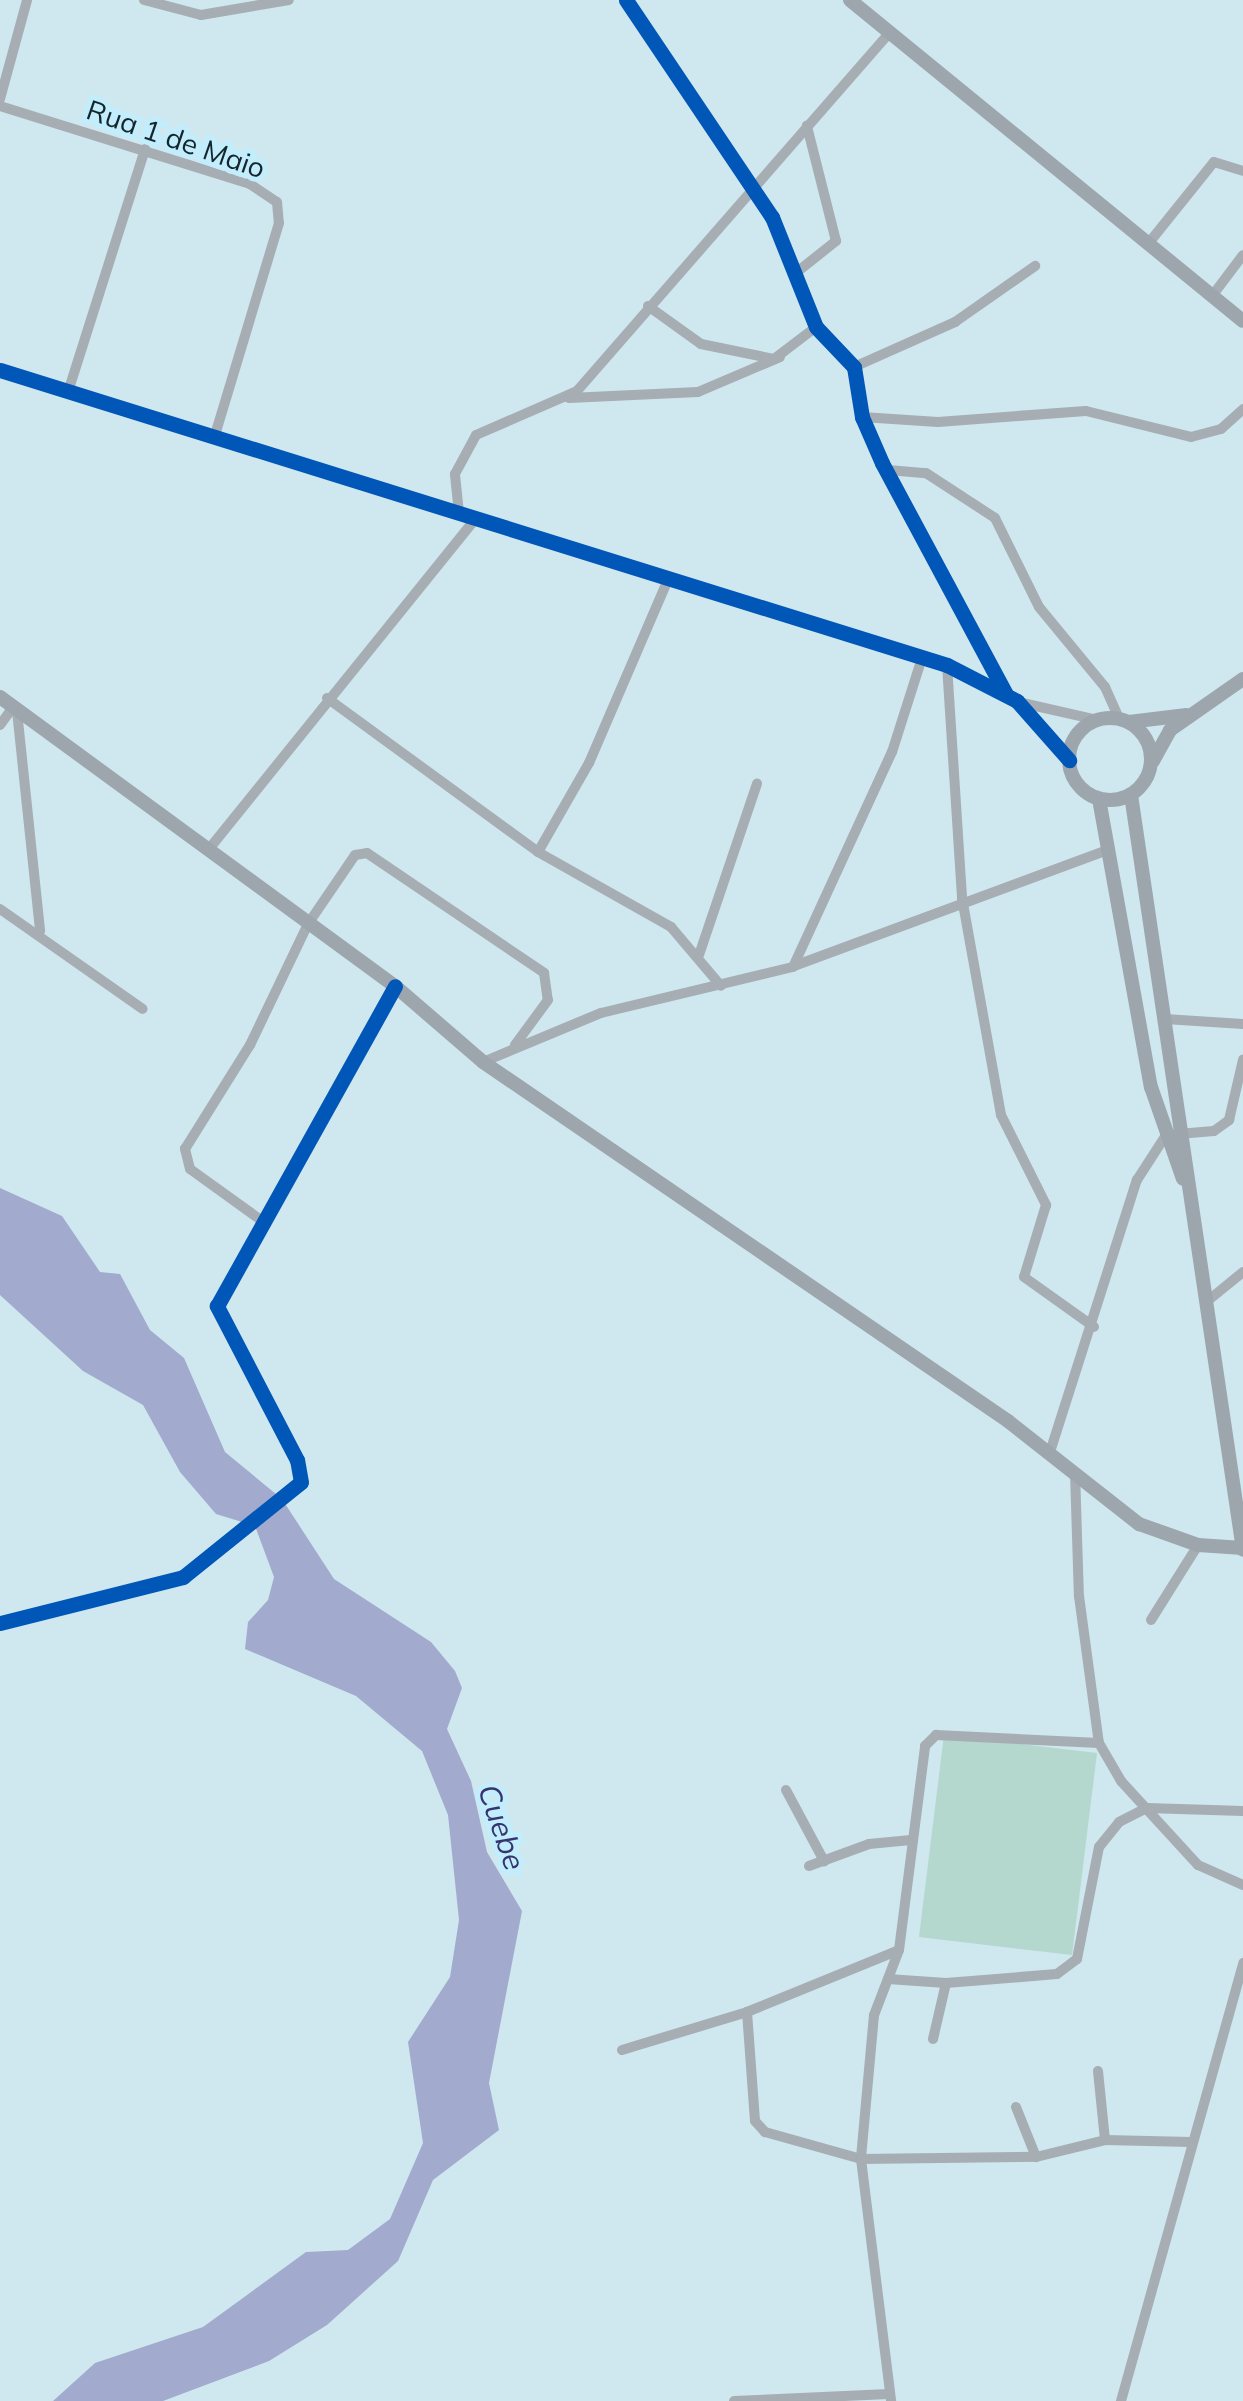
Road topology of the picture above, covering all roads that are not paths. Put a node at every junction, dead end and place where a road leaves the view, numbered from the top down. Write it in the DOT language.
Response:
graph roads {
  1 [pos="28,0"];
  2 [pos="144,0"];
  3 [pos="290,0"];
  4 [pos="626,0"];
  5 [pos="850,0"];
  6 [pos="890,32"];
  7 [pos="0,102"];
  8 [pos="807,126"];
  9 [pos="145,149"];
  10 [pos="1243,171"];
  11 [pos="754,186"];
  12 [pos="1148,244"];
  13 [pos="1243,256"];
  14 [pos="1034,266"];
  15 [pos="797,272"];
  16 [pos="1212,296"];
  17 [pos="648,306"];
  18 [pos="1243,321"];
  19 [pos="816,327"];
  20 [pos="780,358"];
  21 [pos="854,367"];
  22 [pos="0,370"];
  23 [pos="68,392"];
  24 [pos="568,398"];
  25 [pos="1243,409"];
  26 [pos="862,418"];
  27 [pos="216,432"];
  28 [pos="888,470"];
  29 [pos="459,513"];
  30 [pos="476,518"];
  31 [pos="669,577"];
  32 [pos="921,661"];
  33 [pos="946,665"];
  34 [pos="1243,679"];
  35 [pos="1006,694"];
  36 [pos="0,696"];
  37 [pos="327,698"];
  38 [pos="1017,701"];
  39 [pos="15,709"];
  40 [pos="1187,715"];
  41 [pos="1097,720"];
  42 [pos="1124,720"];
  43 [pos="0,725"];
  44 [pos="1069,760"];
  45 [pos="1152,764"];
  46 [pos="757,784"];
  47 [pos="1132,795"];
  48 [pos="1098,799"];
  49 [pos="208,849"];
  50 [pos="1108,850"];
  51 [pos="538,852"];
  52 [pos="962,898"];
  53 [pos="0,910"];
  54 [pos="308,924"];
  55 [pos="40,932"];
  56 [pos="699,955"];
  57 [pos="793,966"];
  58 [pos="395,986"];
  59 [pos="721,986"];
  60 [pos="143,1008"];
  61 [pos="1164,1020"];
  62 [pos="1243,1024"];
  63 [pos="515,1045"];
  64 [pos="1243,1060"];
  65 [pos="483,1062"];
  66 [pos="1183,1133"];
  67 [pos="1166,1135"];
  68 [pos="1191,1199"];
  69 [pos="265,1223"];
  70 [pos="1243,1272"];
  71 [pos="1204,1304"];
  72 [pos="1094,1327"];
  73 [pos="1050,1452"];
  74 [pos="1237,1466"];
  75 [pos="1074,1471"];
  76 [pos="1241,1519"];
  77 [pos="1198,1545"];
  78 [pos="1243,1549"];
  79 [pos="1150,1620"];
  80 [pos="0,1623"];
  81 [pos="1099,1743"];
  82 [pos="786,1790"];
  83 [pos="1148,1808"];
  84 [pos="1243,1811"];
  85 [pos="912,1840"];
  86 [pos="824,1860"];
  87 [pos="809,1866"];
  88 [pos="1243,1885"];
  89 [pos="898,1950"];
  90 [pos="1243,1963"];
  91 [pos="888,1979"];
  92 [pos="946,1983"];
  93 [pos="747,2012"];
  94 [pos="932,2039"];
  95 [pos="622,2050"];
  96 [pos="1098,2071"];
  97 [pos="1016,2107"];
  98 [pos="1105,2140"];
  99 [pos="1191,2142"];
  100 [pos="1036,2157"];
  101 [pos="861,2160"];
  102 [pos="873,2398"];
  103 [pos="890,2398"];
  104 [pos="734,2401"];
  105 [pos="1122,2401"];
  1 -- 7 [label="street"];
  2 -- 3 [label="street"];
  4 -- 11 [label="street"];
  5 -- 6 [label="main road"];
  6 -- 8 [label="street"];
  6 -- 12 [label="main road"];
  7 -- 9 [label="street, Rua 1 de Maio"];
  8 -- 11 [label="street"];
  8 -- 15 [label="street"];
  9 -- 23 [label="street"];
  9 -- 27 [label="street, Rua 1 de Maio"];
  10 -- 12 [label="street"];
  11 -- 15 [label="street"];
  11 -- 17 [label="street"];
  12 -- 16 [label="main road"];
  13 -- 16 [label="street"];
  14 -- 21 [label="street"];
  15 -- 19 [label="street"];
  16 -- 18 [label="main road"];
  17 -- 20 [label="street"];
  17 -- 24 [label="street"];
  19 -- 20 [label="street"];
  19 -- 21 [label="street"];
  20 -- 24 [label="street"];
  21 -- 26 [label="street"];
  22 -- 23 [label="street"];
  23 -- 27 [label="street"];
  24 -- 29 [label="street"];
  25 -- 26 [label="street"];
  26 -- 28 [label="street"];
  27 -- 29 [label="street"];
  28 -- 35 [label="street"];
  28 -- 42 [label="street"];
  29 -- 30 [label="street"];
  30 -- 31 [label="street"];
  30 -- 37 [label="street"];
  31 -- 32 [label="street"];
  31 -- 51 [label="street"];
  32 -- 33 [label="street"];
  32 -- 57 [label="street"];
  33 -- 35 [label="street"];
  33 -- 52 [label="street"];
  34 -- 40 [label="main road"];
  35 -- 38 [label="street"];
  36 -- 39 [label="main road"];
  37 -- 49 [label="street"];
  37 -- 51 [label="street"];
  38 -- 41 [label="street"];
  38 -- 44 [label="street"];
  39 -- 43 [label="street"];
  39 -- 49 [label="main road"];
  39 -- 55 [label="street"];
  40 -- 42 [label="main road"];
  40 -- 45 [label="main road"];
  41 -- 42 [label="main road"];
  41 -- 44 [label="main road"];
  42 -- 45 [label="main road"];
  44 -- 48 [label="main road"];
  45 -- 47 [label="main road"];
  46 -- 56 [label="street"];
  47 -- 48 [label="main road"];
  47 -- 61 [label="main road"];
  48 -- 50 [label="main road"];
  49 -- 54 [label="main road"];
  50 -- 52 [label="street"];
  50 -- 67 [label="main road"];
  51 -- 56 [label="street"];
  52 -- 57 [label="street"];
  52 -- 72 [label="street"];
  53 -- 55 [label="street"];
  54 -- 58 [label="main road"];
  54 -- 63 [label="street"];
  54 -- 69 [label="street"];
  55 -- 60 [label="street"];
  56 -- 59 [label="street"];
  57 -- 59 [label="street"];
  58 -- 65 [label="main road"];
  58 -- 69 [label="street"];
  59 -- 63 [label="street"];
  61 -- 62 [label="street"];
  61 -- 66 [label="main road"];
  63 -- 65 [label="street"];
  64 -- 66 [label="street"];
  65 -- 73 [label="main road"];
  66 -- 67 [label="street"];
  66 -- 68 [label="main road"];
  67 -- 68 [label="main road"];
  67 -- 72 [label="street"];
  68 -- 71 [label="main road"];
  69 -- 80 [label="street"];
  70 -- 71 [label="street"];
  71 -- 74 [label="main road"];
  72 -- 73 [label="street"];
  73 -- 75 [label="main road"];
  74 -- 76 [label="main road"];
  75 -- 77 [label="main road"];
  75 -- 81 [label="street"];
  76 -- 78 [label="main road"];
  77 -- 78 [label="main road"];
  77 -- 79 [label="street"];
  81 -- 83 [label="street"];
  81 -- 85 [label="street"];
  82 -- 86 [label="street"];
  83 -- 84 [label="street"];
  83 -- 88 [label="street"];
  83 -- 92 [label="street"];
  85 -- 86 [label="street"];
  85 -- 89 [label="street"];
  86 -- 87 [label="street"];
  89 -- 91 [label="street"];
  89 -- 93 [label="street"];
  90 -- 99 [label="street"];
  91 -- 92 [label="street"];
  91 -- 101 [label="street"];
  92 -- 94 [label="street"];
  93 -- 95 [label="street"];
  93 -- 101 [label="street"];
  96 -- 98 [label="street"];
  97 -- 100 [label="street"];
  98 -- 99 [label="street"];
  98 -- 100 [label="street"];
  99 -- 105 [label="street"];
  100 -- 101 [label="street"];
  101 -- 103 [label="street"];
  102 -- 103 [label="street"];
  102 -- 104 [label="street"];
}
